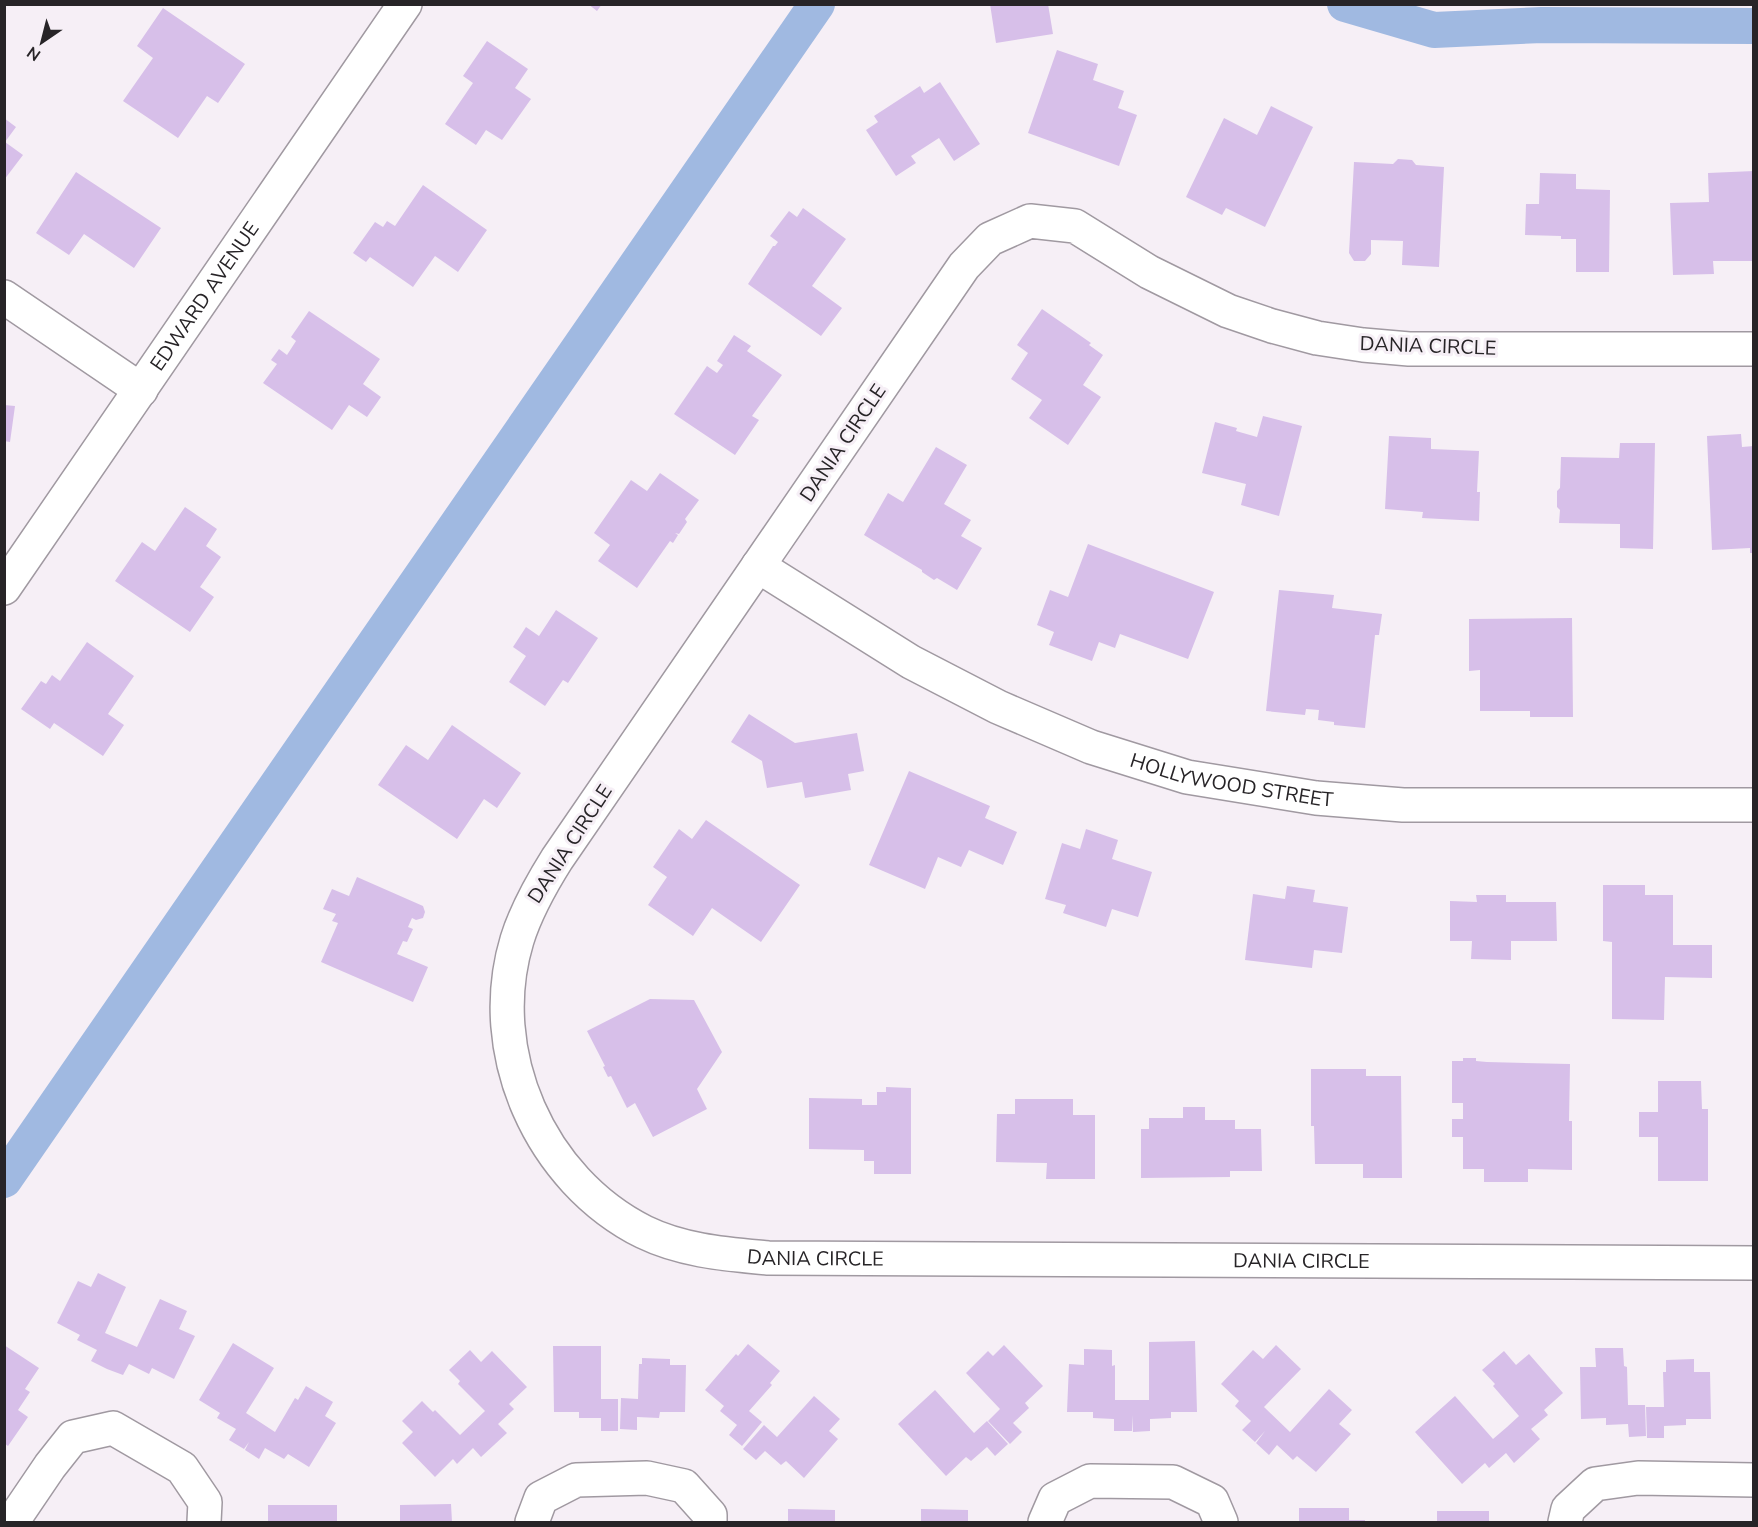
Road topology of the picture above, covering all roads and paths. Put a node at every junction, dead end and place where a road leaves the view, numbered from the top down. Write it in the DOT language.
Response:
graph roads {
  1 [pos="405,4"];
  2 [pos="4,297"];
  3 [pos="1754,349"];
  4 [pos="141,390"];
  5 [pos="759,566"];
  6 [pos="4,588"];
  7 [pos="1754,805"];
  8 [pos="1754,1263"];
  9 [pos="1754,1480"];
  10 [pos="12,1522"];
  11 [pos="204,1522"];
  12 [pos="532,1522"];
  13 [pos="710,1522"];
  14 [pos="1046,1522"];
  15 [pos="1221,1522"];
  16 [pos="1565,1522"];
  1 -- 4 [label="street, EDWARD AVENUE"];
  2 -- 4 [label="street"];
  3 -- 5 [label="street, DANIA CIRCLE"];
  4 -- 6 [label="street, EDWARD AVENUE"];
  5 -- 7 [label="street, HOLLYWOOD STREET"];
  5 -- 8 [label="street, DANIA CIRCLE"];
  9 -- 16 [label="street"];
  10 -- 11 [label="street"];
  12 -- 13 [label="street"];
  14 -- 15 [label="street"];
}
